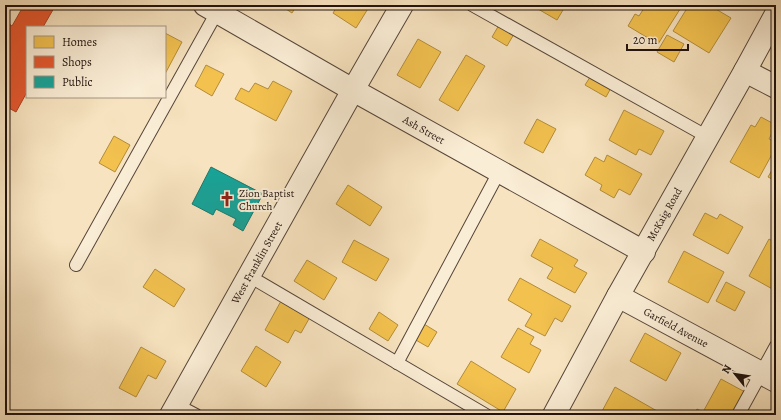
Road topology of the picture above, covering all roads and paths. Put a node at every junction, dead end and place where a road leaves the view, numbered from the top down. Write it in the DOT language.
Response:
graph roads {
  1 [pos="402,5"];
  2 [pos="472,5"];
  3 [pos="211,8"];
  4 [pos="776,14"];
  5 [pos="746,71"];
  6 [pos="776,87"];
  7 [pos="353,90"];
  8 [pos="166,94"];
  9 [pos="164,98"];
  10 [pos="708,137"];
  11 [pos="499,172"];
  12 [pos="644,252"];
  13 [pos="76,265"];
  14 [pos="249,276"];
  15 [pos="618,296"];
  16 [pos="776,346"];
  17 [pos="397,363"];
  18 [pos="768,377"];
  19 [pos="181,412"];
  20 [pos="486,415"];
  21 [pos="554,415"];
  22 [pos="738,415"];
  1 -- 7 [label="street, West Franklin Street"];
  2 -- 10 [label="lane"];
  3 -- 7 [label="street, Ash Street"];
  3 -- 8 [label="lane"];
  4 -- 5 [label="street, McKaig Road"];
  5 -- 6 [label="street"];
  5 -- 10 [label="street, McKaig Road"];
  7 -- 11 [label="street, Ash Street"];
  7 -- 14 [label="street, West Franklin Street"];
  9 -- 13 [label="lane"];
  10 -- 12 [label="street, McKaig Road"];
  11 -- 12 [label="street, Ash Street"];
  11 -- 17 [label="lane"];
  12 -- 15 [label="street, McKaig Road"];
  14 -- 17 [label="lane"];
  14 -- 19 [label="street, West Franklin Street"];
  15 -- 18 [label="street, Garfield Avenue"];
  15 -- 21 [label="street, McKaig Road"];
  16 -- 18 [label="lane"];
  17 -- 20 [label="lane"];
  18 -- 22 [label="lane"];
}
